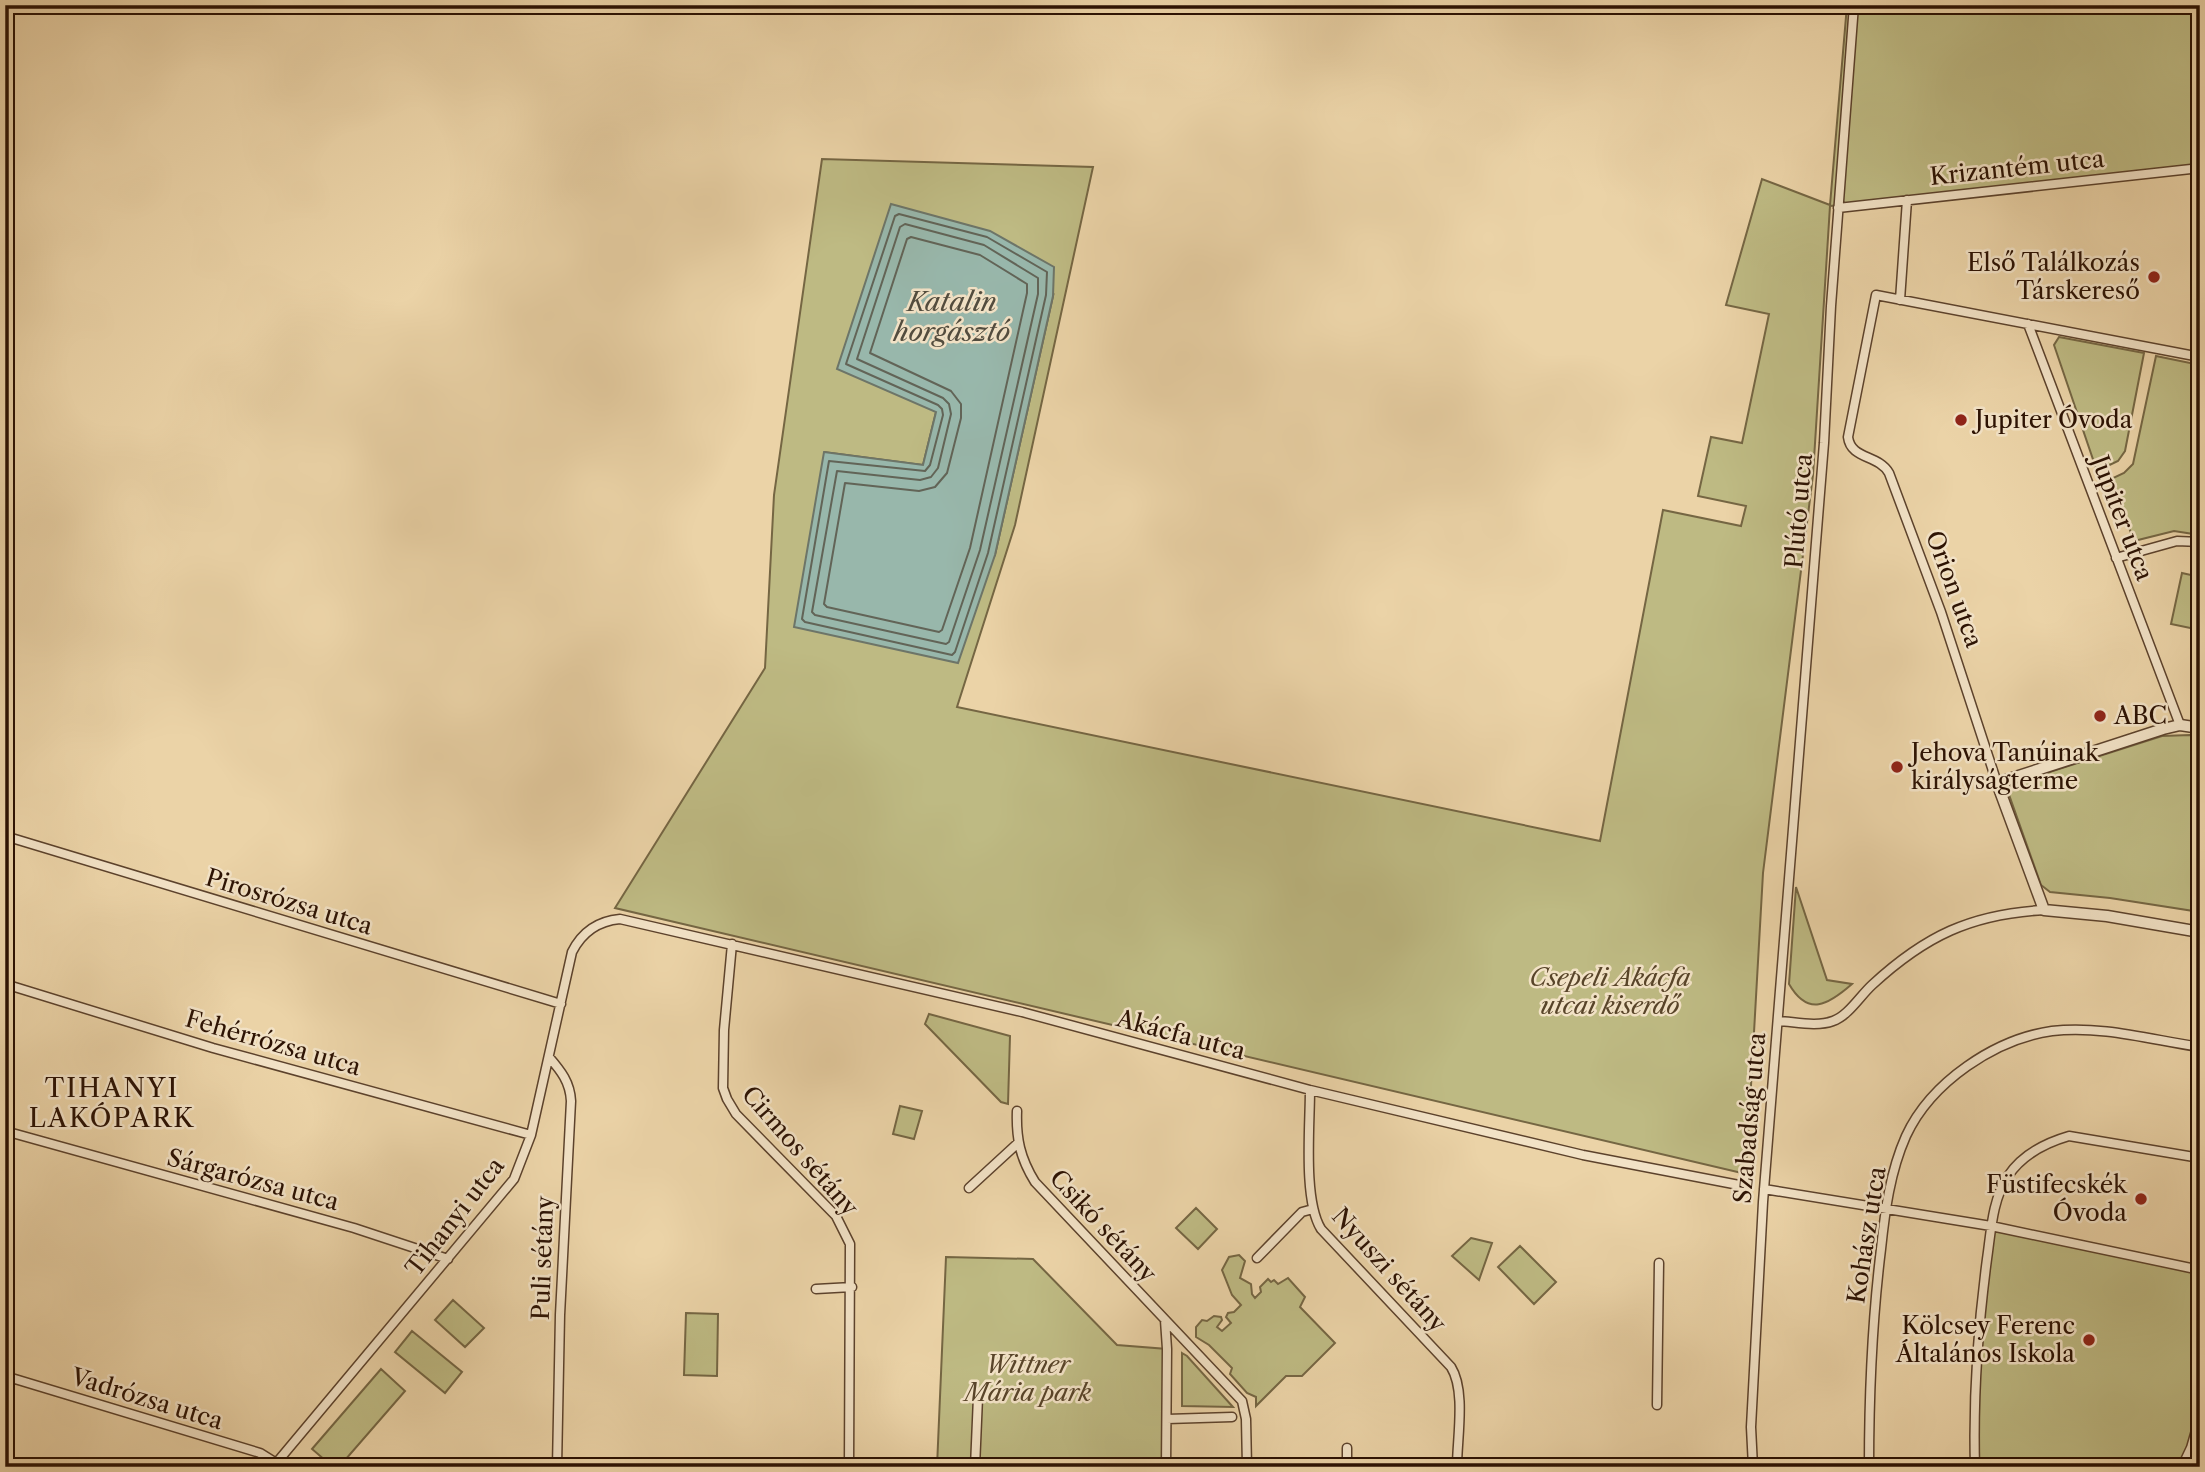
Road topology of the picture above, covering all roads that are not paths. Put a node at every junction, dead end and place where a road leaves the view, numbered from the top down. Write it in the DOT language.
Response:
graph roads {
  1 [pos="1854,5"];
  2 [pos="2200,167"];
  3 [pos="1907,200"];
  4 [pos="1838,208"];
  5 [pos="1899,300"];
  6 [pos="2028,324"];
  7 [pos="2200,357"];
  8 [pos="2200,542"];
  9 [pos="2116,558"];
  10 [pos="2180,725"];
  11 [pos="2200,728"];
  12 [pos="1997,783"];
  13 [pos="5,836"];
  14 [pos="2045,910"];
  15 [pos="608,920"];
  16 [pos="2200,932"];
  17 [pos="732,944"];
  18 [pos="5,984"];
  19 [pos="561,1004"];
  20 [pos="1779,1021"];
  21 [pos="2200,1047"];
  22 [pos="549,1058"];
  23 [pos="1310,1090"];
  24 [pos="1017,1111"];
  25 [pos="5,1131"];
  26 [pos="531,1135"];
  27 [pos="1018,1143"];
  28 [pos="2200,1158"];
  29 [pos="1744,1186"];
  30 [pos="969,1188"];
  31 [pos="1764,1189"];
  32 [pos="1886,1208"];
  33 [pos="1313,1209"];
  34 [pos="1991,1226"];
  35 [pos="1257,1258"];
  36 [pos="448,1259"];
  37 [pos="1659,1263"];
  38 [pos="2200,1270"];
  39 [pos="852,1287"];
  40 [pos="816,1289"];
  41 [pos="1165,1320"];
  42 [pos="8,1377"];
  43 [pos="978,1397"];
  44 [pos="5,1399"];
  45 [pos="1657,1405"];
  46 [pos="1233,1417"];
  47 [pos="1167,1419"];
  48 [pos="2200,1420"];
  49 [pos="1347,1448"];
  50 [pos="2196,1448"];
  51 [pos="274,1465"];
  52 [pos="557,1467"];
  53 [pos="849,1467"];
  54 [pos="975,1467"];
  55 [pos="1166,1467"];
  56 [pos="1247,1467"];
  57 [pos="1347,1467"];
  58 [pos="1457,1467"];
  59 [pos="1753,1467"];
  60 [pos="1869,1467"];
  61 [pos="1975,1467"];
  62 [pos="2183,1467"];
  1 -- 4 [label="street, Plútó utca"];
  2 -- 3 [label="street, Krizantém utca"];
  3 -- 4 [label="street, Krizantém utca"];
  3 -- 5 [label="street"];
  4 -- 20 [label="street, Plútó utca"];
  5 -- 6 [label="street"];
  5 -- 12 [label="street, Orion utca"];
  6 -- 7 [label="street"];
  6 -- 9 [label="street, Jupiter utca"];
  8 -- 9 [label="street"];
  9 -- 10 [label="street, Jupiter utca"];
  10 -- 11 [label="street"];
  10 -- 12 [label="street"];
  12 -- 14 [label="street, Orion utca"];
  13 -- 19 [label="street, Pirosrózsa utca"];
  14 -- 16 [label="street, Szabadság utca"];
  14 -- 20 [label="street, Szabadság utca"];
  15 -- 17 [label="street, Akácfa utca"];
  15 -- 19 [label="street, Tihanyi utca"];
  17 -- 23 [label="street, Akácfa utca"];
  17 -- 39 [label="street, Cirmos sétány"];
  18 -- 26 [label="street, Fehérrózsa utca"];
  19 -- 22 [label="street, Tihanyi utca"];
  20 -- 31 [label="street, Szabadság utca"];
  21 -- 32 [label="street, Kohász utca"];
  22 -- 26 [label="street, Tihanyi utca"];
  22 -- 52 [label="street, Puli sétány"];
  23 -- 29 [label="street, Akácfa utca"];
  23 -- 33 [label="street, Nyuszi sétány"];
  24 -- 27 [label="street, Csikó sétány"];
  25 -- 36 [label="street, Sárgarózsa utca"];
  26 -- 36 [label="street, Tihanyi utca"];
  27 -- 30 [label="street"];
  27 -- 41 [label="street, Csikó sétány"];
  28 -- 34 [label="street"];
  31 -- 32 [label="street"];
  31 -- 59 [label="street, Szabadság utca"];
  32 -- 34 [label="street"];
  32 -- 60 [label="street, Kohász utca"];
  33 -- 35 [label="street"];
  33 -- 58 [label="street, Nyuszi sétány"];
  34 -- 38 [label="street"];
  34 -- 61 [label="street"];
  36 -- 51 [label="street, Tihanyi utca"];
  37 -- 45 [label="street"];
  39 -- 40 [label="street"];
  39 -- 53 [label="street, Cirmos sétány"];
  41 -- 47 [label="street"];
  41 -- 56 [label="street, Csikó sétány"];
  42 -- 44 [label="street"];
  42 -- 51 [label="street, Vadrózsa utca"];
  43 -- 54 [label="street"];
  46 -- 47 [label="street"];
  47 -- 55 [label="street"];
  48 -- 50 [label="street"];
  49 -- 57 [label="street"];
  50 -- 62 [label="street"];
}
